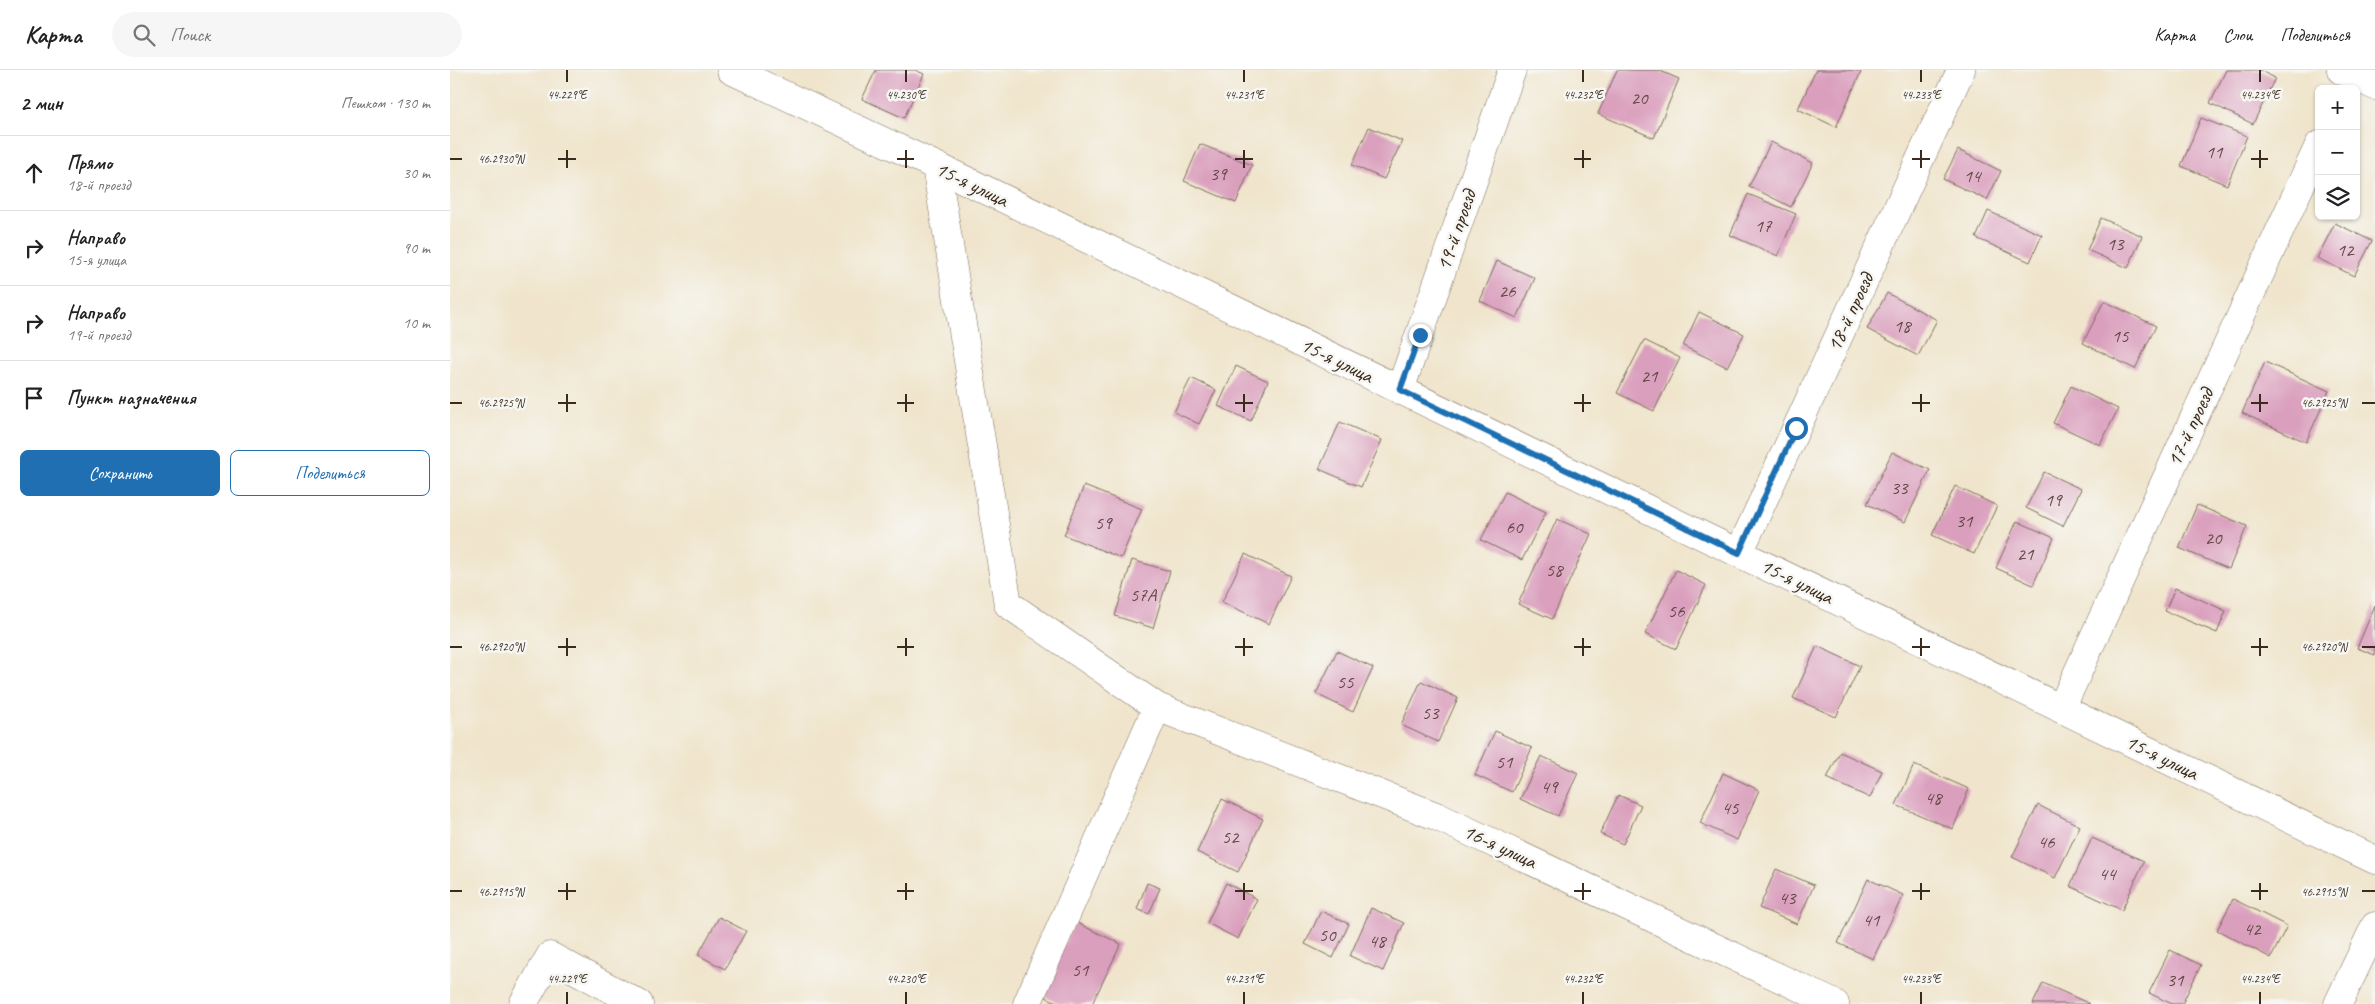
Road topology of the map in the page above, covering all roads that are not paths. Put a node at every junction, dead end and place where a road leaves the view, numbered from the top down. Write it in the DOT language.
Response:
graph roads {
  1 [pos="731,70"];
  2 [pos="1961,70"];
  3 [pos="1507,72"];
  4 [pos="2315,154"];
  5 [pos="936,166"];
  6 [pos="1400,390"];
  7 [pos="1739,553"];
  8 [pos="1158,707"];
  9 [pos="2061,709"];
  10 [pos="2375,860"];
  11 [pos="2375,926"];
  12 [pos="523,1004"];
  13 [pos="639,1004"];
  14 [pos="1027,1004"];
  15 [pos="1835,1004"];
  16 [pos="2338,1004"];
  1 -- 5 [label="street, 15-я улица"];
  2 -- 7 [label="street, 18-й проезд"];
  3 -- 6 [label="street, 19-й проезд"];
  4 -- 9 [label="street, 17-й проезд"];
  5 -- 6 [label="street, 15-я улица"];
  5 -- 8 [label="street, 16-я улица"];
  6 -- 7 [label="street, 15-я улица"];
  7 -- 9 [label="street, 15-я улица"];
  8 -- 14 [label="street"];
  8 -- 15 [label="street, 16-я улица"];
  9 -- 10 [label="street, 15-я улица"];
  11 -- 16 [label="street"];
  12 -- 13 [label="street"];
}
